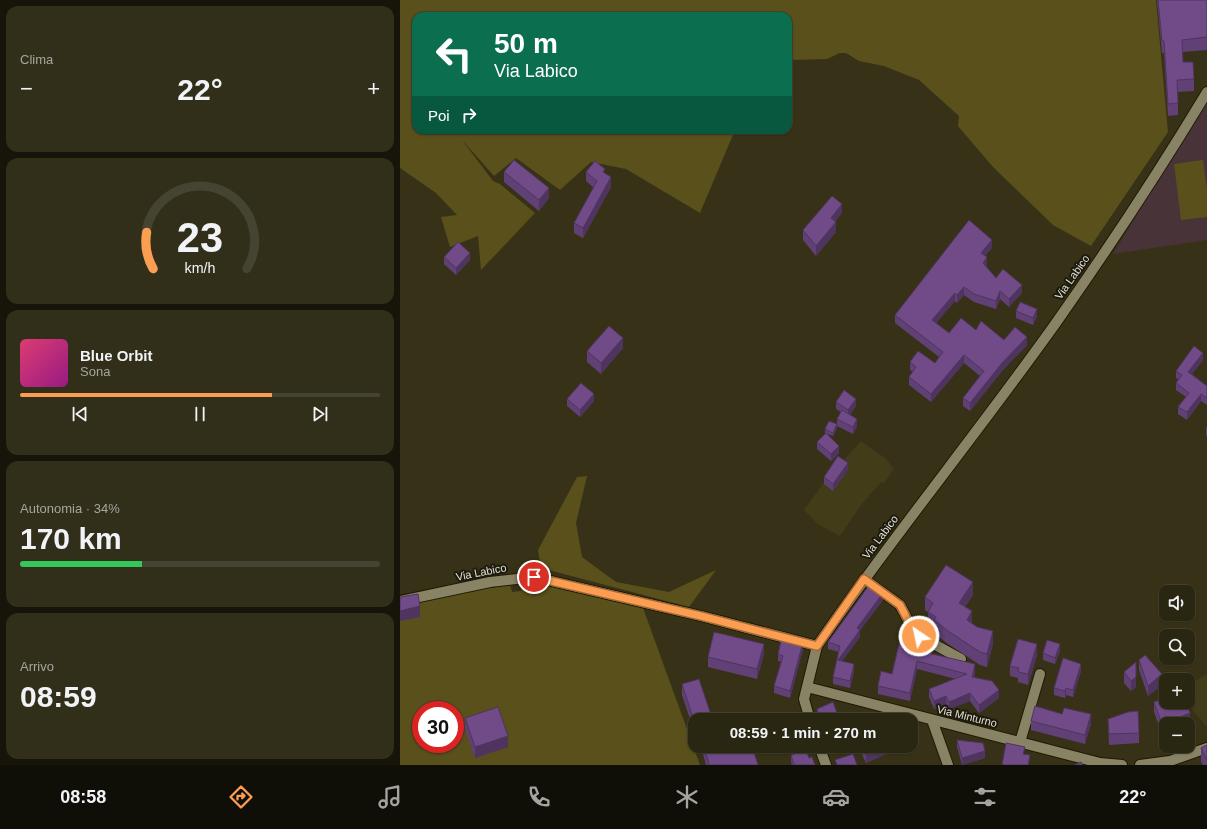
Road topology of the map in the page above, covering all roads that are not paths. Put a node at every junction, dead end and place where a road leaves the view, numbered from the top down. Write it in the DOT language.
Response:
graph roads {
  1 [pos="1207,92"];
  2 [pos="864,579"];
  3 [pos="400,601"];
  4 [pos="817,646"];
  5 [pos="961,659"];
  6 [pos="1040,674"];
  7 [pos="807,687"];
  8 [pos="808,713"];
  9 [pos="932,720"];
  10 [pos="1020,742"];
  11 [pos="1207,748"];
  12 [pos="822,753"];
  13 [pos="1101,764"];
  14 [pos="826,765"];
  15 [pos="948,765"];
  16 [pos="1122,765"];
  17 [pos="1140,765"];
  1 -- 2 [label="street, Via Labico"];
  2 -- 4 [label="street, Via Labico"];
  2 -- 5 [label="street"];
  3 -- 4 [label="street, Via Labico"];
  4 -- 7 [label="street"];
  6 -- 10 [label="street"];
  7 -- 8 [label="street"];
  7 -- 9 [label="street, Via Minturno"];
  9 -- 10 [label="street, Via Minturno"];
  9 -- 15 [label="street"];
  10 -- 13 [label="street, Via Minturno"];
  11 -- 17 [label="street"];
  12 -- 14 [label="street"];
  13 -- 16 [label="street, Via Minturno"];
}
